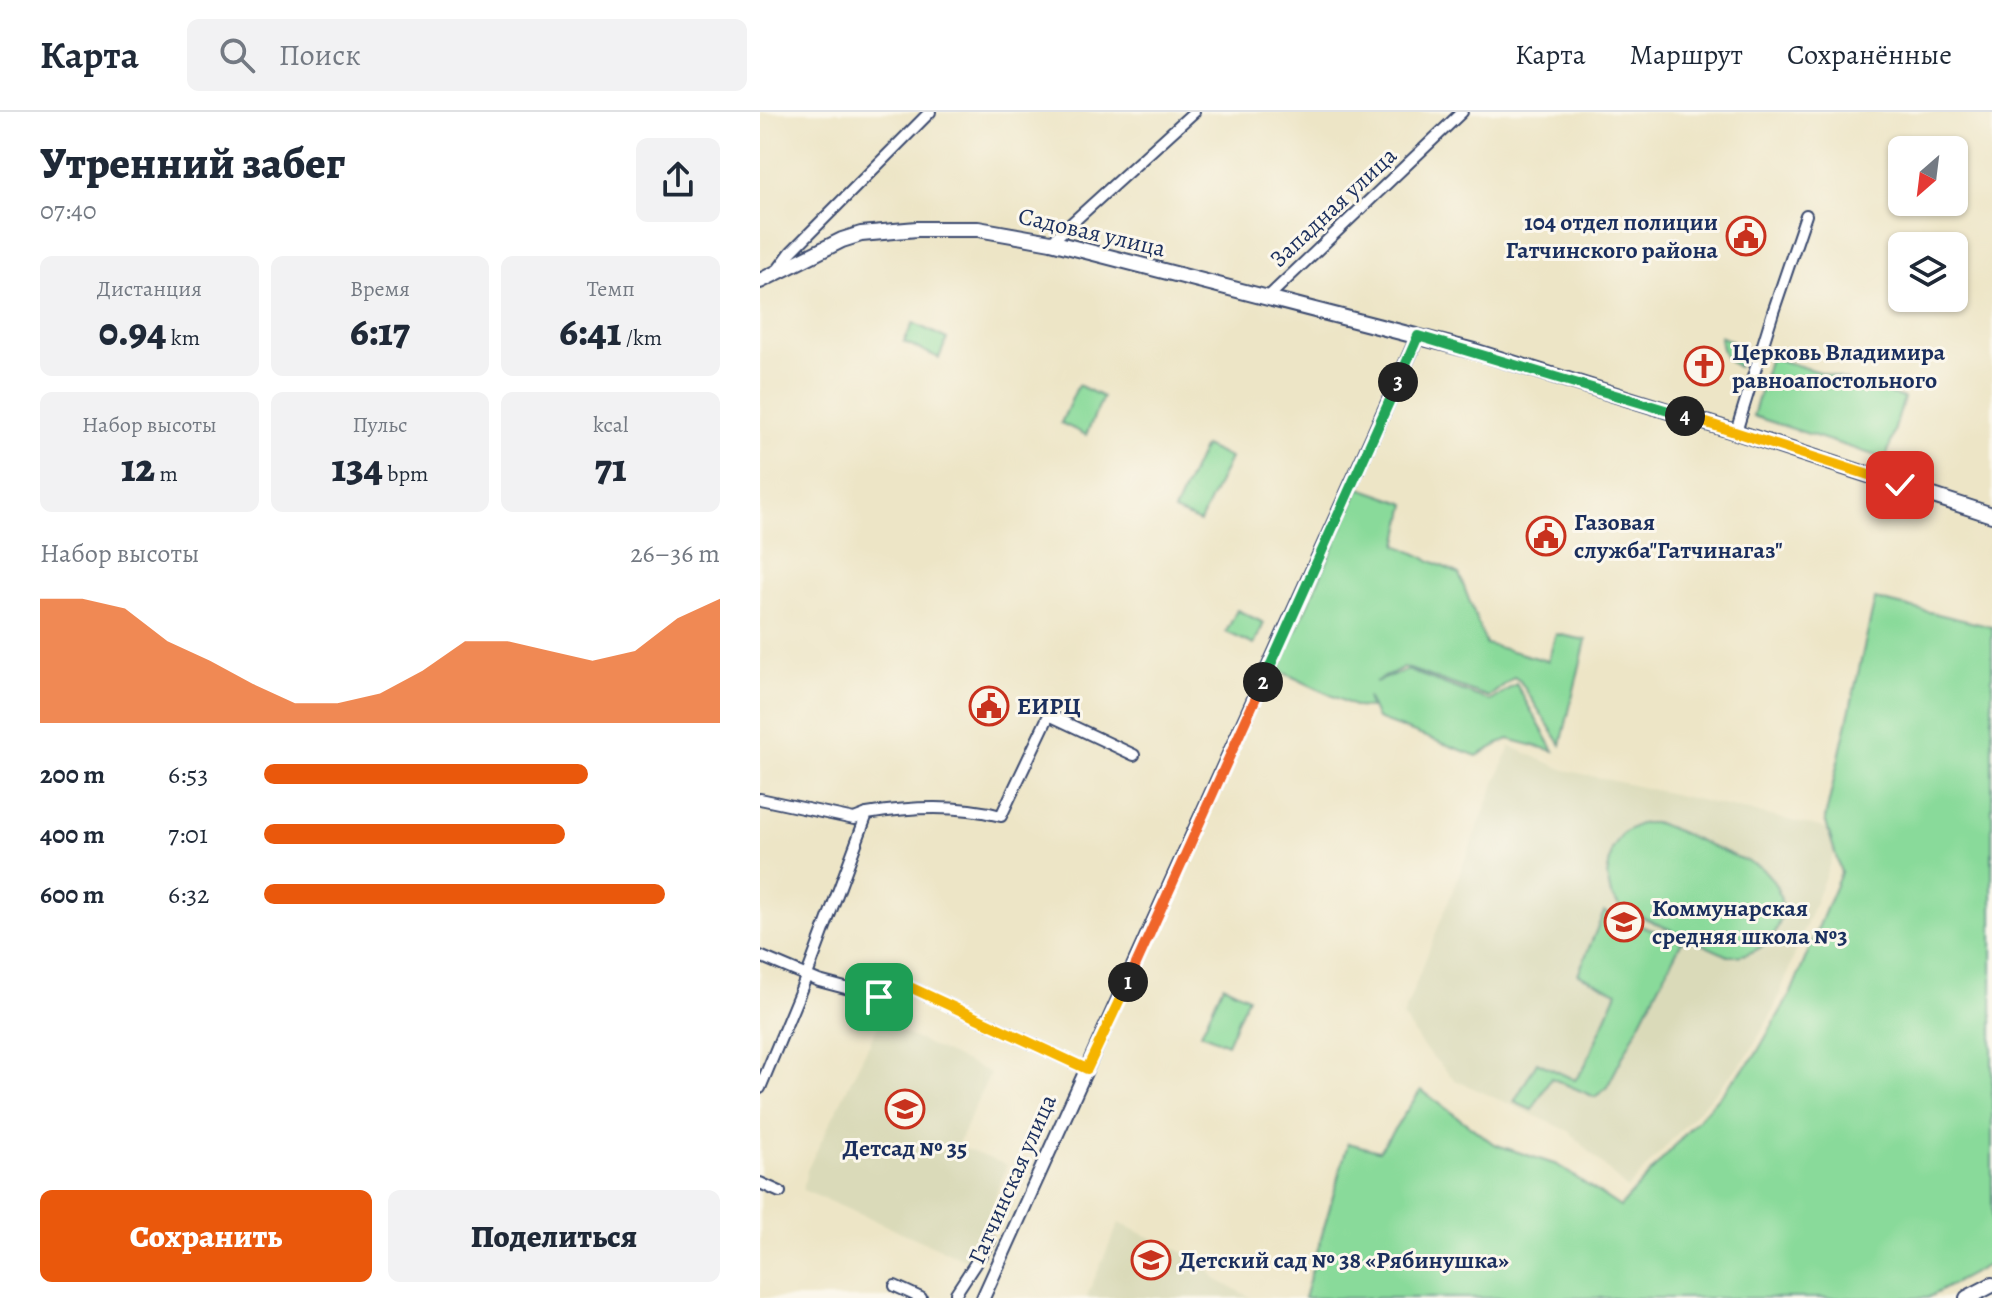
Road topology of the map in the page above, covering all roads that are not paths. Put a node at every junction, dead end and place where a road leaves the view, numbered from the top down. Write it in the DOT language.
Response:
graph roads {
  1 [pos="930,112"];
  2 [pos="1194,112"];
  3 [pos="1462,112"];
  4 [pos="1806,215"];
  5 [pos="1051,242"];
  6 [pos="777,271"];
  7 [pos="760,281"];
  8 [pos="1267,298"];
  9 [pos="1418,336"];
  10 [pos="1736,432"];
  11 [pos="1992,515"];
  12 [pos="1134,755"];
  13 [pos="760,799"];
  14 [pos="867,814"];
  15 [pos="760,956"];
  16 [pos="807,975"];
  17 [pos="1087,1069"];
  18 [pos="760,1088"];
  19 [pos="760,1183"];
  20 [pos="780,1192"];
  21 [pos="990,1241"];
  22 [pos="1992,1285"];
  23 [pos="895,1286"];
  24 [pos="956,1293"];
  25 [pos="921,1298"];
  26 [pos="983,1298"];
  27 [pos="1967,1298"];
  1 -- 6 [label="street"];
  2 -- 5 [label="street"];
  3 -- 8 [label="street, Западная улица"];
  4 -- 10 [label="street"];
  5 -- 6 [label="main road, Садовая улица"];
  5 -- 8 [label="main road, Садовая улица"];
  6 -- 7 [label="main road, Садовая улица"];
  8 -- 9 [label="main road, Садовая улица"];
  9 -- 10 [label="main road, Садовая улица"];
  9 -- 17 [label="street, Гатчинская улица"];
  10 -- 11 [label="main road, Садовая улица"];
  12 -- 14 [label="street"];
  13 -- 14 [label="street"];
  14 -- 16 [label="street"];
  15 -- 16 [label="street"];
  16 -- 17 [label="street"];
  16 -- 18 [label="street"];
  17 -- 26 [label="street, Гатчинская улица"];
  19 -- 20 [label="street"];
  21 -- 24 [label="street"];
  22 -- 27 [label="main road"];
  23 -- 25 [label="street"];
}
